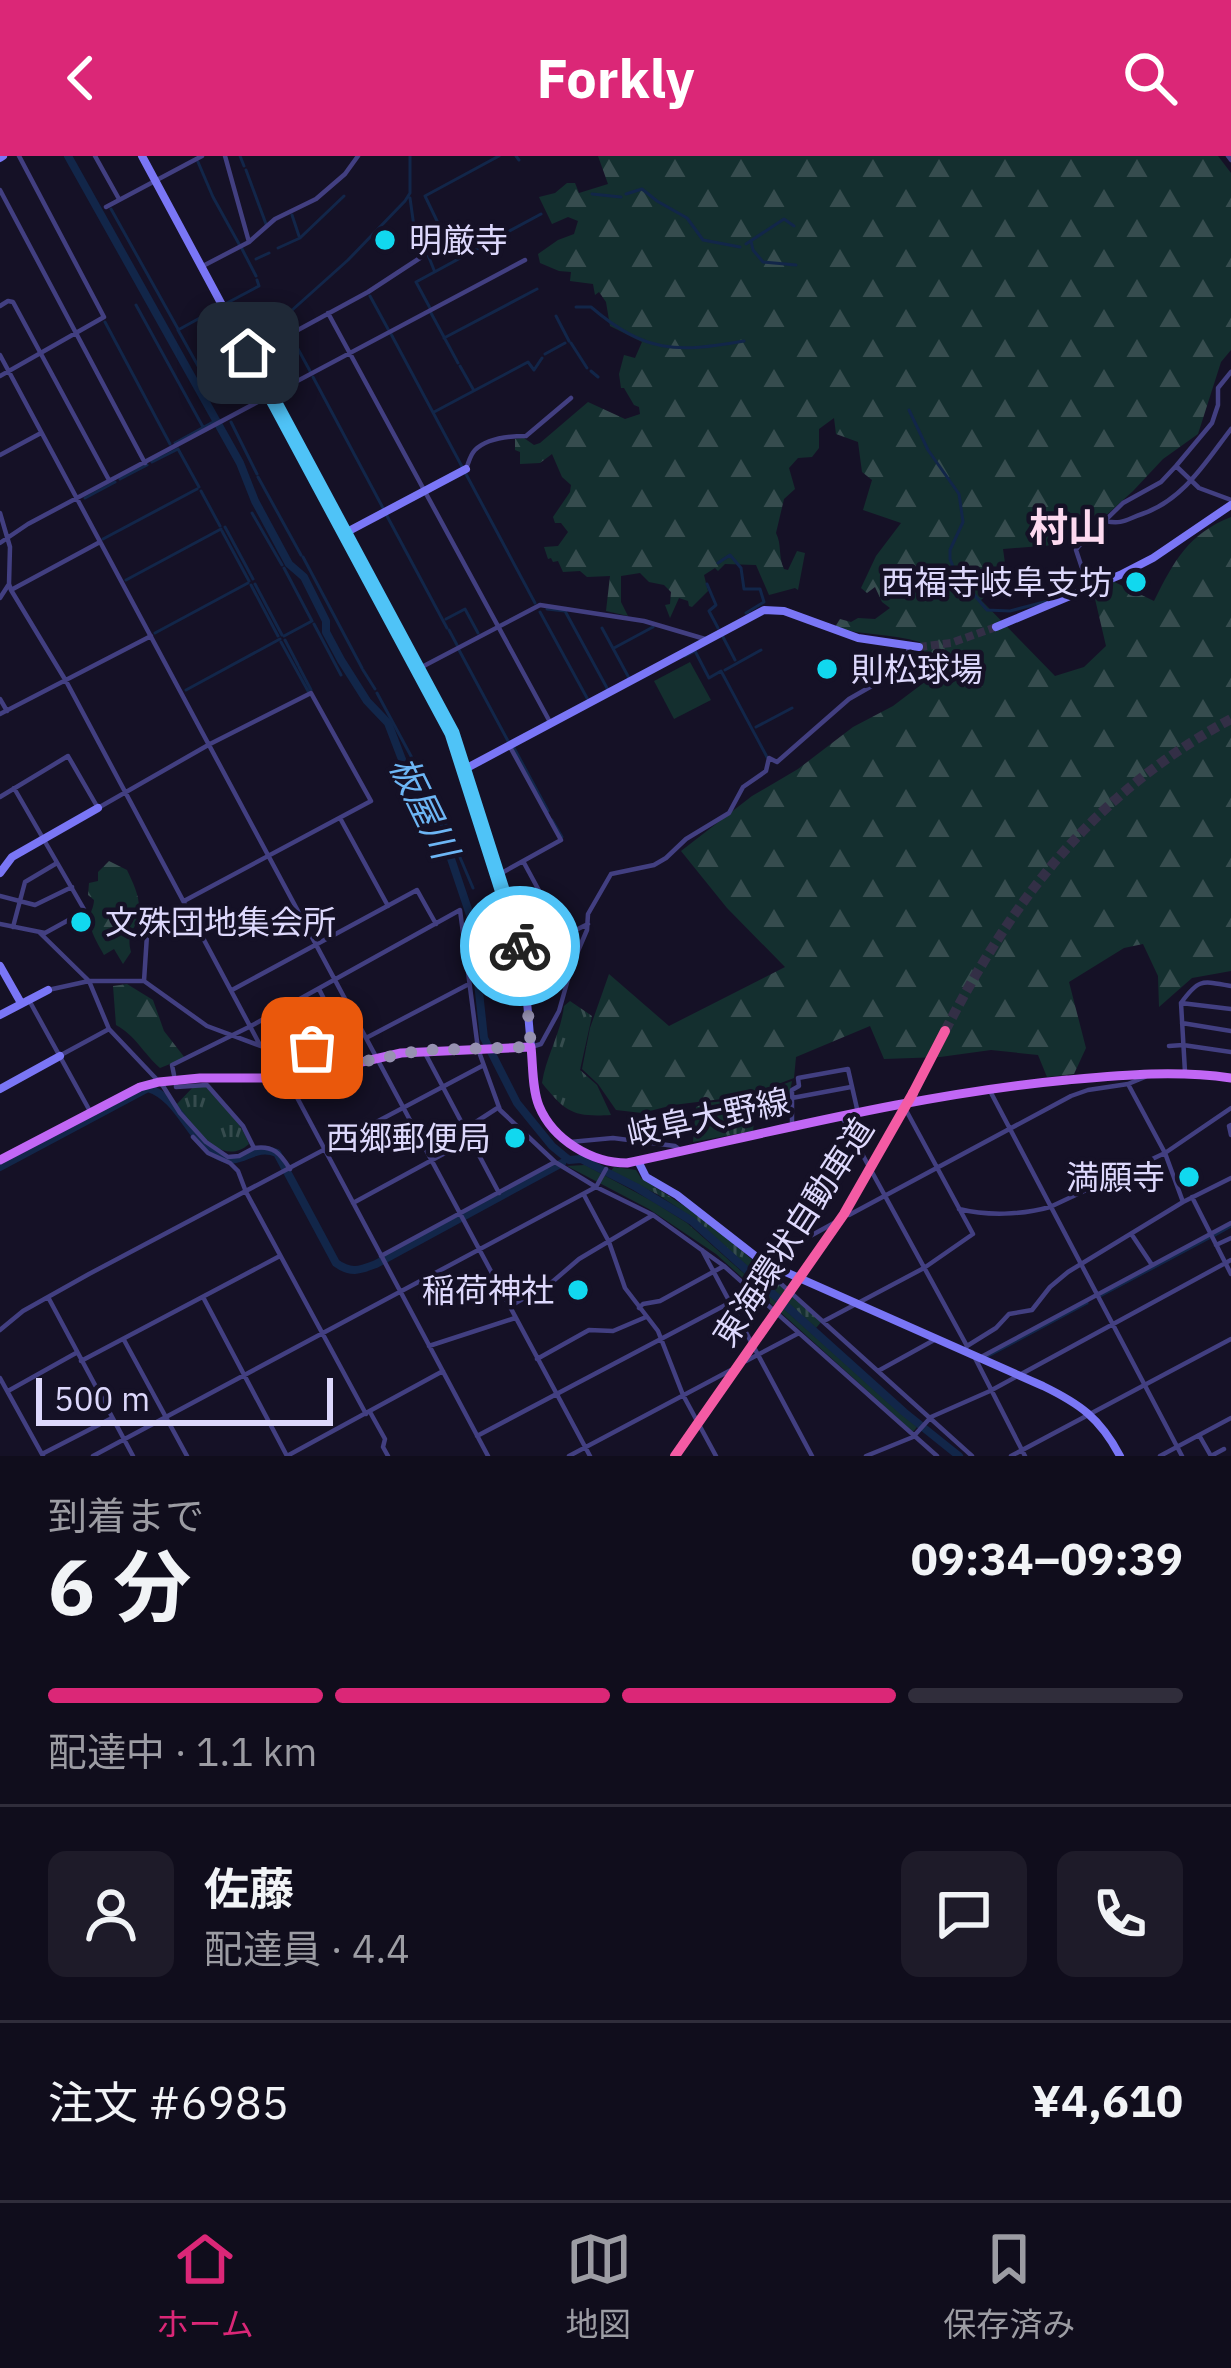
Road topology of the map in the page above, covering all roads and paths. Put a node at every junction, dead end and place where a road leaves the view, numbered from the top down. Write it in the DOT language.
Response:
graph roads {
  1 [pos="19,156"];
  2 [pos="95,156"];
  3 [pos="142,156"];
  4 [pos="202,156"];
  5 [pos="226,156"];
  6 [pos="358,156"];
  7 [pos="155,180"];
  8 [pos="0,190"];
  9 [pos="118,200"];
  10 [pos="106,207"];
  11 [pos="249,242"];
  12 [pos="423,256"];
  13 [pos="525,260"];
  14 [pos="201,267"];
  15 [pos="0,306"];
  16 [pos="328,313"];
  17 [pos="76,334"];
  18 [pos="41,353"];
  19 [pos="350,353"];
  20 [pos="0,355"];
  21 [pos="252,359"];
  22 [pos="9,371"];
  23 [pos="1231,371"];
  24 [pos="0,376"];
  25 [pos="271,396"];
  26 [pos="571,398"];
  27 [pos="1231,429"];
  28 [pos="41,433"];
  29 [pos="0,455"];
  30 [pos="145,463"];
  31 [pos="1176,466"];
  32 [pos="463,470"];
  33 [pos="110,481"];
  34 [pos="1191,483"];
  35 [pos="424,491"];
  36 [pos="77,499"];
  37 [pos="1231,502"];
  38 [pos="0,513"];
  39 [pos="1106,521"];
  40 [pos="345,533"];
  41 [pos="8,538"];
  42 [pos="100,542"];
  43 [pos="0,543"];
  44 [pos="10,587"];
  45 [pos="1085,592"];
  46 [pos="0,598"];
  47 [pos="497,626"];
  48 [pos="996,627"];
  49 [pos="151,636"];
  50 [pos="706,639"];
  51 [pos="914,647"];
  52 [pos="418,669"];
  53 [pos="66,681"];
  54 [pos="0,699"];
  55 [pos="3,713"];
  56 [pos="550,722"];
  57 [pos="210,744"];
  58 [pos="509,744"];
  59 [pos="465,769"];
  60 [pos="14,788"];
  61 [pos="125,792"];
  62 [pos="0,797"];
  63 [pos="98,808"];
  64 [pos="340,818"];
  65 [pos="43,840"];
  66 [pos="270,856"];
  67 [pos="523,861"];
  68 [pos="58,863"];
  69 [pos="1,870"];
  70 [pos="498,875"];
  71 [pos="72,887"];
  72 [pos="0,896"];
  73 [pos="19,901"];
  74 [pos="184,901"];
  75 [pos="388,906"];
  76 [pos="188,911"];
  77 [pos="0,924"];
  78 [pos="436,924"];
  79 [pos="587,924"];
  80 [pos="13,927"];
  81 [pos="39,932"];
  82 [pos="563,935"];
  83 [pos="317,945"];
  84 [pos="523,956"];
  85 [pos="0,967"];
  86 [pos="335,980"];
  87 [pos="89,981"];
  88 [pos="144,981"];
  89 [pos="468,984"];
  90 [pos="1231,986"];
  91 [pos="232,989"];
  92 [pos="319,989"];
  93 [pos="48,990"];
  94 [pos="25,1002"];
  95 [pos="1181,1003"];
  96 [pos="1231,1009"];
  97 [pos="0,1015"];
  98 [pos="1182,1023"];
  99 [pos="251,1026"];
  100 [pos="109,1029"];
  101 [pos="945,1030"];
  102 [pos="1231,1031"];
  103 [pos="232,1036"];
  104 [pos="366,1038"];
  105 [pos="1184,1045"];
  106 [pos="260,1046"];
  107 [pos="1169,1046"];
  108 [pos="531,1047"];
  109 [pos="479,1049"];
  110 [pos="349,1050"];
  111 [pos="423,1050"];
  112 [pos="269,1052"];
  113 [pos="1231,1052"];
  114 [pos="59,1056"];
  115 [pos="189,1058"];
  116 [pos="376,1059"];
  117 [pos="356,1063"];
  118 [pos="482,1066"];
  119 [pos="1185,1072"];
  120 [pos="1147,1075"];
  121 [pos="278,1076"];
  122 [pos="200,1078"];
  123 [pos="1231,1078"];
  124 [pos="159,1082"];
  125 [pos="1128,1084"];
  126 [pos="1,1086"];
  127 [pos="442,1087"];
  128 [pos="852,1087"];
  129 [pos="988,1089"];
  130 [pos="792,1098"];
  131 [pos="903,1104"];
  132 [pos="499,1107"];
  133 [pos="403,1108"];
  134 [pos="1231,1108"];
  135 [pos="91,1113"];
  136 [pos="858,1113"];
  137 [pos="842,1116"];
  138 [pos="1231,1125"];
  139 [pos="792,1127"];
  140 [pos="1009,1128"];
  141 [pos="465,1130"];
  142 [pos="1231,1135"];
  143 [pos="193,1137"];
  144 [pos="471,1139"];
  145 [pos="568,1142"];
  146 [pos="254,1148"];
  147 [pos="325,1150"];
  148 [pos="682,1151"];
  149 [pos="1165,1153"];
  150 [pos="0,1160"];
  151 [pos="431,1161"];
  152 [pos="638,1161"];
  153 [pos="555,1162"];
  154 [pos="608,1166"];
  155 [pos="937,1168"];
  156 [pos="290,1169"];
  157 [pos="1231,1178"];
  158 [pos="597,1185"];
  159 [pos="246,1192"];
  160 [pos="499,1193"];
  161 [pos="583,1194"];
  162 [pos="886,1195"];
  163 [pos="1192,1198"];
  164 [pos="1183,1202"];
  165 [pos="353,1203"];
  166 [pos="1050,1207"];
  167 [pos="959,1209"];
  168 [pos="653,1215"];
  169 [pos="461,1217"];
  170 [pos="1231,1223"];
  171 [pos="1210,1234"];
  172 [pos="1132,1235"];
  173 [pos="1231,1238"];
  174 [pos="609,1242"];
  175 [pos="1216,1245"];
  176 [pos="700,1247"];
  177 [pos="478,1249"];
  178 [pos="280,1256"];
  179 [pos="383,1259"];
  180 [pos="763,1262"];
  181 [pos="1228,1262"];
  182 [pos="1081,1265"];
  183 [pos="1152,1265"];
  184 [pos="724,1266"];
  185 [pos="924,1268"];
  186 [pos="713,1271"];
  187 [pos="1231,1274"];
  188 [pos="752,1291"];
  189 [pos="399,1292"];
  190 [pos="1096,1294"];
  191 [pos="48,1298"];
  192 [pos="203,1298"];
  193 [pos="730,1302"];
  194 [pos="856,1303"];
  195 [pos="509,1307"];
  196 [pos="639,1308"];
  197 [pos="646,1317"];
  198 [pos="515,1318"];
  199 [pos="824,1322"];
  200 [pos="1112,1324"];
  201 [pos="0,1330"];
  202 [pos="322,1333"];
  203 [pos="799,1333"];
  204 [pos="660,1339"];
  205 [pos="936,1339"];
  206 [pos="1231,1339"];
  207 [pos="124,1340"];
  208 [pos="429,1346"];
  209 [pos="77,1352"];
  210 [pos="971,1353"];
  211 [pos="759,1354"];
  212 [pos="537,1359"];
  213 [pos="82,1361"];
  214 [pos="443,1371"];
  215 [pos="878,1371"];
  216 [pos="244,1375"];
  217 [pos="1018,1375"];
  218 [pos="0,1378"];
  219 [pos="1145,1385"];
  220 [pos="990,1390"];
  221 [pos="8,1391"];
  222 [pos="556,1394"];
  223 [pos="683,1395"];
  224 [pos="368,1413"];
  225 [pos="1091,1414"];
  226 [pos="112,1418"];
  227 [pos="165,1418"];
  228 [pos="930,1418"];
  229 [pos="1231,1418"];
  230 [pos="1199,1435"];
  231 [pos="477,1436"];
  232 [pos="914,1436"];
  233 [pos="124,1439"];
  234 [pos="585,1447"];
  235 [pos="1177,1447"];
  236 [pos="1224,1449"];
  237 [pos="1024,1453"];
  238 [pos="43,1455"];
  239 [pos="93,1456"];
  240 [pos="133,1456"];
  241 [pos="187,1456"];
  242 [pos="287,1456"];
  243 [pos="388,1456"];
  244 [pos="488,1456"];
  245 [pos="569,1456"];
  246 [pos="590,1456"];
  247 [pos="675,1456"];
  248 [pos="716,1456"];
  249 [pos="812,1456"];
  250 [pos="866,1456"];
  251 [pos="936,1456"];
  252 [pos="972,1456"];
  253 [pos="1011,1456"];
  254 [pos="1120,1456"];
  255 [pos="1160,1456"];
  256 [pos="1182,1456"];
  1 -- 17 [label="street"];
  2 -- 9 [label="street"];
  3 -- 7 [label="street"];
  4 -- 7 [label="street"];
  5 -- 11 [label="street"];
  6 -- 11 [label="street"];
  7 -- 9 [label="street"];
  7 -- 14 [label="street"];
  8 -- 17 [label="street"];
  9 -- 10 [label="street"];
  11 -- 14 [label="street"];
  12 -- 16 [label="street"];
  13 -- 19 [label="street"];
  14 -- 21 [label="street"];
  15 -- 18 [label="street"];
  16 -- 19 [label="street"];
  16 -- 21 [label="street"];
  17 -- 18 [label="street"];
  17 -- 30 [label="street"];
  18 -- 22 [label="street"];
  18 -- 33 [label="street"];
  19 -- 25 [label="street"];
  19 -- 35 [label="street"];
  20 -- 22 [label="street"];
  21 -- 25 [label="street"];
  22 -- 24 [label="street"];
  22 -- 28 [label="street"];
  23 -- 31 [label="street"];
  25 -- 30 [label="street"];
  25 -- 40 [label="street"];
  26 -- 32 [label="street"];
  27 -- 34 [label="street"];
  28 -- 29 [label="street"];
  28 -- 36 [label="street"];
  30 -- 33 [label="street"];
  31 -- 34 [label="street"];
  31 -- 39 [label="street"];
  32 -- 35 [label="street"];
  33 -- 36 [label="street"];
  34 -- 37 [label="street"];
  34 -- 39 [label="street"];
  35 -- 40 [label="street"];
  35 -- 47 [label="street"];
  36 -- 41 [label="street"];
  36 -- 42 [label="street"];
  37 -- 45 [label="street"];
  38 -- 41 [label="street"];
  39 -- 45 [label="street"];
  40 -- 52 [label="street"];
  41 -- 43 [label="street"];
  41 -- 44 [label="street"];
  42 -- 44 [label="street"];
  42 -- 49 [label="street"];
  44 -- 46 [label="street"];
  44 -- 53 [label="street"];
  45 -- 48 [label="street"];
  47 -- 50 [label="street"];
  47 -- 52 [label="street"];
  47 -- 56 [label="street"];
  49 -- 53 [label="street"];
  49 -- 57 [label="street"];
  50 -- 51 [label="street"];
  50 -- 56 [label="street"];
  51 -- 79 [label="street"];
  52 -- 59 [label="street"];
  53 -- 55 [label="street"];
  53 -- 61 [label="street"];
  54 -- 55 [label="street"];
  56 -- 58 [label="street"];
  57 -- 61 [label="street"];
  57 -- 64 [label="street"];
  57 -- 66 [label="street"];
  58 -- 59 [label="street"];
  58 -- 67 [label="street"];
  59 -- 70 [label="street"];
  60 -- 62 [label="street"];
  60 -- 63 [label="street"];
  60 -- 65 [label="street"];
  61 -- 63 [label="street"];
  61 -- 74 [label="street"];
  63 -- 65 [label="street"];
  64 -- 66 [label="street"];
  64 -- 75 [label="street"];
  65 -- 68 [label="street"];
  65 -- 69 [label="street"];
  66 -- 74 [label="street"];
  66 -- 83 [label="street"];
  67 -- 70 [label="street"];
  67 -- 82 [label="street"];
  68 -- 71 [label="street"];
  68 -- 73 [label="street"];
  70 -- 84 [label="street"];
  71 -- 73 [label="street"];
  71 -- 81 [label="street"];
  72 -- 73 [label="street"];
  73 -- 80 [label="street"];
  74 -- 76 [label="street"];
  75 -- 78 [label="street"];
  75 -- 83 [label="street"];
  76 -- 88 [label="street"];
  76 -- 91 [label="street"];
  77 -- 80 [label="street"];
  78 -- 86 [label="street"];
  78 -- 89 [label="street"];
  79 -- 82 [label="street"];
  79 -- 108 [label="street"];
  80 -- 81 [label="street"];
  81 -- 87 [label="street"];
  82 -- 84 [label="street"];
  83 -- 86 [label="street"];
  83 -- 91 [label="street"];
  84 -- 108 [label="street"];
  85 -- 94 [label="street"];
  86 -- 92 [label="street"];
  86 -- 104 [label="street"];
  87 -- 88 [label="street"];
  87 -- 93 [label="street"];
  87 -- 100 [label="street"];
  88 -- 103 [label="street"];
  89 -- 104 [label="street"];
  89 -- 109 [label="street"];
  90 -- 95 [label="street"];
  91 -- 99 [label="street"];
  92 -- 99 [label="street"];
  92 -- 110 [label="street"];
  93 -- 94 [label="street"];
  94 -- 97 [label="street"];
  94 -- 114 [label="street"];
  95 -- 96 [label="street"];
  95 -- 98 [label="street"];
  98 -- 102 [label="street"];
  98 -- 105 [label="street"];
  99 -- 103 [label="street"];
  99 -- 106 [label="street"];
  100 -- 114 [label="street"];
  100 -- 124 [label="street"];
  101 -- 247 [label="highway, 東海環状自動車道, bridge"];
  103 -- 106 [label="street"];
  103 -- 115 [label="street"];
  104 -- 116 [label="street"];
  105 -- 107 [label="street"];
  105 -- 113 [label="street"];
  105 -- 119 [label="street"];
  106 -- 112 [label="street"];
  108 -- 109 [label="main road"];
  108 -- 145 [label="main road"];
  109 -- 111 [label="main road"];
  109 -- 118 [label="street"];
  110 -- 112 [label="street"];
  110 -- 117 [label="street"];
  111 -- 116 [label="main road"];
  111 -- 127 [label="street"];
  112 -- 121 [label="street"];
  114 -- 126 [label="street"];
  114 -- 135 [label="street"];
  115 -- 122 [label="street"];
  115 -- 146 [label="street"];
  116 -- 117 [label="main road"];
  116 -- 133 [label="street"];
  117 -- 121 [label="main road"];
  118 -- 127 [label="street"];
  118 -- 132 [label="street"];
  119 -- 120 [label="main road, 岐阜大野線"];
  119 -- 123 [label="main road, 岐阜大野線"];
  120 -- 125 [label="street"];
  120 -- 129 [label="main road, 岐阜大野線"];
  121 -- 122 [label="main road"];
  121 -- 147 [label="street"];
  122 -- 124 [label="main road"];
  124 -- 135 [label="main road"];
  124 -- 146 [label="street"];
  125 -- 140 [label="street"];
  125 -- 149 [label="street"];
  127 -- 133 [label="street"];
  127 -- 141 [label="street"];
  128 -- 130 [label="street"];
  128 -- 130 [label="street"];
  128 -- 136 [label="street"];
  129 -- 131 [label="main road, 岐阜大野線"];
  129 -- 140 [label="street"];
  130 -- 139 [label="street"];
  131 -- 136 [label="main road, 岐阜大野線"];
  131 -- 155 [label="street"];
  132 -- 141 [label="street"];
  132 -- 153 [label="street"];
  133 -- 147 [label="street"];
  133 -- 151 [label="street"];
  134 -- 149 [label="street"];
  135 -- 150 [label="main road"];
  136 -- 137 [label="main road, 岐阜大野線"];
  137 -- 139 [label="main road, 岐阜大野線"];
  137 -- 162 [label="street"];
  138 -- 142 [label="street"];
  139 -- 148 [label="main road, 岐阜大野線"];
  140 -- 155 [label="street"];
  140 -- 166 [label="street"];
  141 -- 144 [label="street"];
  143 -- 159 [label="street"];
  144 -- 151 [label="street"];
  144 -- 160 [label="street"];
  145 -- 148 [label="street"];
  145 -- 154 [label="main road, 岐阜大野線"];
  146 -- 156 [label="street"];
  147 -- 156 [label="street"];
  147 -- 165 [label="street"];
  148 -- 152 [label="main road, 岐阜大野線"];
  149 -- 164 [label="street"];
  149 -- 166 [label="street"];
  151 -- 165 [label="street"];
  151 -- 169 [label="street"];
  152 -- 154 [label="main road, 岐阜大野線"];
  152 -- 180 [label="street"];
  153 -- 158 [label="street"];
  153 -- 160 [label="street"];
  154 -- 158 [label="street"];
  155 -- 162 [label="street"];
  155 -- 167 [label="street"];
  156 -- 159 [label="street"];
  157 -- 163 [label="street"];
  158 -- 161 [label="street"];
  158 -- 168 [label="street"];
  159 -- 178 [label="street"];
  159 -- 191 [label="street"];
  160 -- 169 [label="street"];
  161 -- 174 [label="street"];
  161 -- 177 [label="street"];
  162 -- 180 [label="street"];
  162 -- 185 [label="street"];
  163 -- 164 [label="street"];
  163 -- 171 [label="street"];
  164 -- 172 [label="street"];
  165 -- 179 [label="street"];
  166 -- 167 [label="street"];
  166 -- 182 [label="street"];
  167 -- 185 [label="street"];
  168 -- 174 [label="street"];
  168 -- 176 [label="street"];
  169 -- 177 [label="street"];
  169 -- 179 [label="street"];
  170 -- 171 [label="street"];
  171 -- 175 [label="street"];
  171 -- 183 [label="street"];
  172 -- 182 [label="street"];
  172 -- 183 [label="street"];
  173 -- 175 [label="street"];
  174 -- 195 [label="street"];
  174 -- 196 [label="street"];
  175 -- 181 [label="street"];
  176 -- 184 [label="street"];
  176 -- 186 [label="street"];
  177 -- 189 [label="street"];
  177 -- 195 [label="street"];
  178 -- 192 [label="street"];
  178 -- 202 [label="street"];
  179 -- 189 [label="street"];
  180 -- 194 [label="street"];
  180 -- 199 [label="street"];
  181 -- 187 [label="street"];
  181 -- 200 [label="street"];
  182 -- 190 [label="street"];
  182 -- 210 [label="street"];
  183 -- 190 [label="street"];
  184 -- 186 [label="street"];
  184 -- 188 [label="street"];
  185 -- 194 [label="street"];
  185 -- 210 [label="street"];
  186 -- 193 [label="street"];
  186 -- 196 [label="street"];
  188 -- 193 [label="street"];
  188 -- 203 [label="street"];
  189 -- 202 [label="street"];
  189 -- 208 [label="street"];
  190 -- 200 [label="street"];
  190 -- 210 [label="street"];
  191 -- 201 [label="street"];
  191 -- 209 [label="street"];
  192 -- 207 [label="street"];
  192 -- 216 [label="street"];
  193 -- 204 [label="street"];
  193 -- 211 [label="street"];
  194 -- 199 [label="street"];
  194 -- 205 [label="street"];
  195 -- 198 [label="street"];
  196 -- 197 [label="street"];
  197 -- 204 [label="street"];
  197 -- 212 [label="street"];
  198 -- 208 [label="street"];
  198 -- 212 [label="street"];
  199 -- 215 [label="street"];
  200 -- 217 [label="street"];
  200 -- 219 [label="street"];
  202 -- 216 [label="street"];
  202 -- 224 [label="street"];
  203 -- 211 [label="street"];
  203 -- 232 [label="street"];
  204 -- 222 [label="street"];
  204 -- 223 [label="street"];
  205 -- 210 [label="street"];
  205 -- 215 [label="street"];
  206 -- 219 [label="street"];
  207 -- 213 [label="street"];
  207 -- 227 [label="street"];
  208 -- 214 [label="street"];
  209 -- 213 [label="street"];
  209 -- 221 [label="street"];
  210 -- 217 [label="street"];
  210 -- 220 [label="street"];
  211 -- 223 [label="street"];
  211 -- 249 [label="street"];
  212 -- 222 [label="street"];
  213 -- 226 [label="street"];
  214 -- 224 [label="street"];
  214 -- 231 [label="street"];
  215 -- 228 [label="street"];
  216 -- 227 [label="street"];
  216 -- 242 [label="street"];
  217 -- 220 [label="street"];
  217 -- 225 [label="street"];
  218 -- 221 [label="street"];
  219 -- 225 [label="street"];
  219 -- 235 [label="street"];
  220 -- 228 [label="street"];
  220 -- 237 [label="street"];
  221 -- 238 [label="street"];
  222 -- 231 [label="street"];
  222 -- 234 [label="street"];
  223 -- 234 [label="street"];
  223 -- 248 [label="street"];
  224 -- 242 [label="street"];
  224 -- 243 [label="street"];
  225 -- 237 [label="street"];
  225 -- 254 [label="street"];
  226 -- 233 [label="street"];
  226 -- 238 [label="street"];
  227 -- 233 [label="street"];
  227 -- 241 [label="street"];
  228 -- 232 [label="street"];
  228 -- 252 [label="street"];
  229 -- 230 [label="street"];
  230 -- 235 [label="street"];
  230 -- 236 [label="street"];
  231 -- 244 [label="street"];
  232 -- 250 [label="street"];
  232 -- 251 [label="street"];
  233 -- 239 [label="street"];
  233 -- 240 [label="street"];
  234 -- 245 [label="street"];
  234 -- 246 [label="street"];
  235 -- 255 [label="street"];
  235 -- 256 [label="street"];
  237 -- 253 [label="street"];
}
